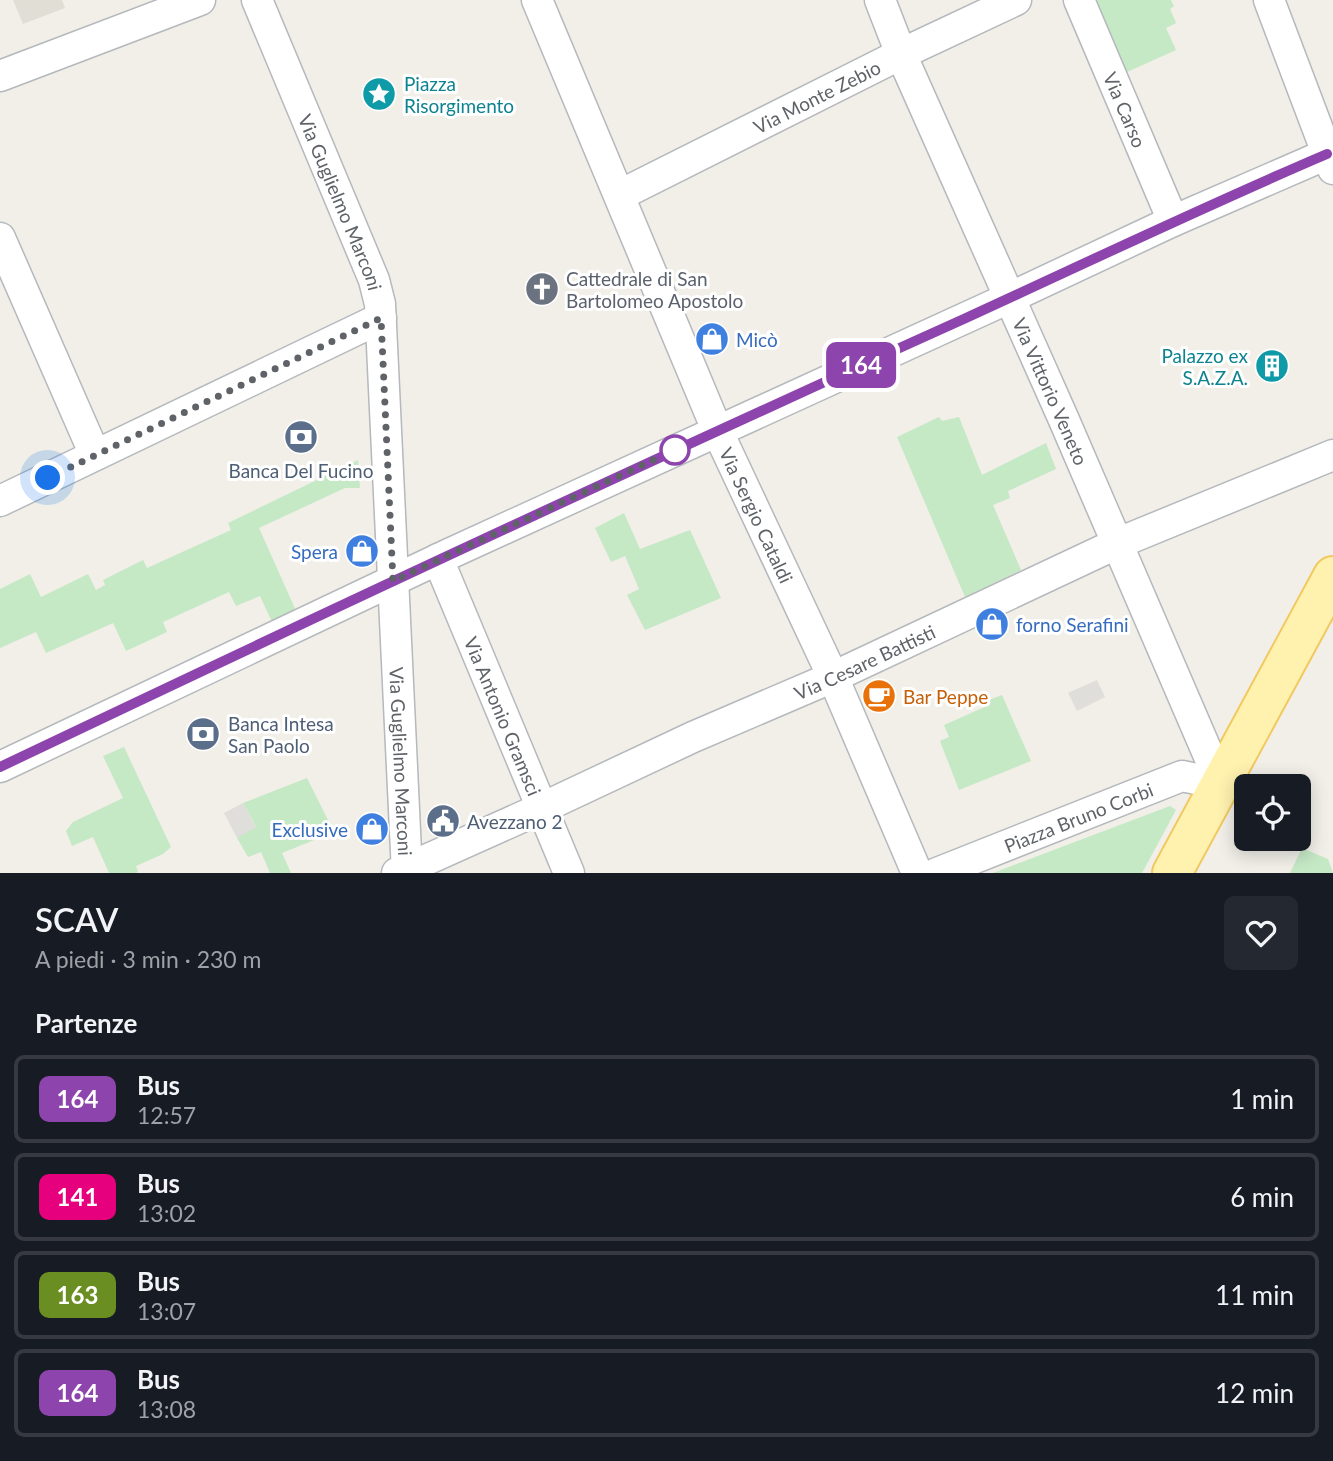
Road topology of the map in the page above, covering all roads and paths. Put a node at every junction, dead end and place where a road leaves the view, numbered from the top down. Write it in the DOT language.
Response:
graph roads {
  1 [pos="200,0"];
  2 [pos="257,0"];
  3 [pos="537,0"];
  4 [pos="880,0"];
  5 [pos="1016,0"];
  6 [pos="1079,0"];
  7 [pos="1269,0"];
  8 [pos="901,54"];
  9 [pos="0,76"];
  10 [pos="1330,161"];
  11 [pos="620,195"];
  12 [pos="1173,221"];
  13 [pos="0,238"];
  14 [pos="1009,298"];
  15 [pos="381,318"];
  16 [pos="717,430"];
  17 [pos="1333,454"];
  18 [pos="96,455"];
  19 [pos="0,501"];
  20 [pos="1116,544"];
  21 [pos="438,559"];
  22 [pos="1333,576"];
  23 [pos="393,581"];
  24 [pos="833,677"];
  25 [pos="0,767"];
  26 [pos="1221,784"];
  27 [pos="542,808"];
  28 [pos="404,872"];
  29 [pos="569,873"];
  30 [pos="917,873"];
  31 [pos="937,873"];
  32 [pos="1172,873"];
  1 -- 9 [label="street"];
  2 -- 15 [label="street, Via Guglielmo Marconi"];
  3 -- 11 [label="street, Via Sergio Cataldi"];
  4 -- 8 [label="street, Via Vittorio Veneto"];
  5 -- 8 [label="street, Via Monte Zebio"];
  6 -- 12 [label="street, Via Carso"];
  7 -- 10 [label="street"];
  8 -- 11 [label="street, Via Monte Zebio"];
  8 -- 14 [label="street, Via Vittorio Veneto"];
  10 -- 12 [label="street"];
  11 -- 16 [label="street, Via Sergio Cataldi"];
  12 -- 14 [label="street"];
  13 -- 18 [label="street"];
  14 -- 16 [label="street"];
  14 -- 20 [label="street, Via Vittorio Veneto"];
  15 -- 18 [label="street"];
  15 -- 23 [label="street, Via Guglielmo Marconi"];
  16 -- 21 [label="street"];
  16 -- 24 [label="street, Via Sergio Cataldi"];
  17 -- 20 [label="street, Via Cesare Battisti"];
  18 -- 19 [label="street"];
  20 -- 24 [label="street, Via Cesare Battisti"];
  20 -- 26 [label="street, Via Vittorio Veneto"];
  21 -- 23 [label="street"];
  21 -- 27 [label="street, Via Antonio Gramsci"];
  22 -- 26 [label="main road"];
  23 -- 25 [label="street"];
  23 -- 28 [label="street, Via Guglielmo Marconi"];
  24 -- 27 [label="street, Via Cesare Battisti"];
  24 -- 30 [label="street, Via Sergio Cataldi"];
  26 -- 31 [label="street, Piazza Bruno Corbi"];
  26 -- 32 [label="main road"];
  27 -- 28 [label="street, Via Cesare Battisti"];
  27 -- 29 [label="street, Via Antonio Gramsci"];
}
